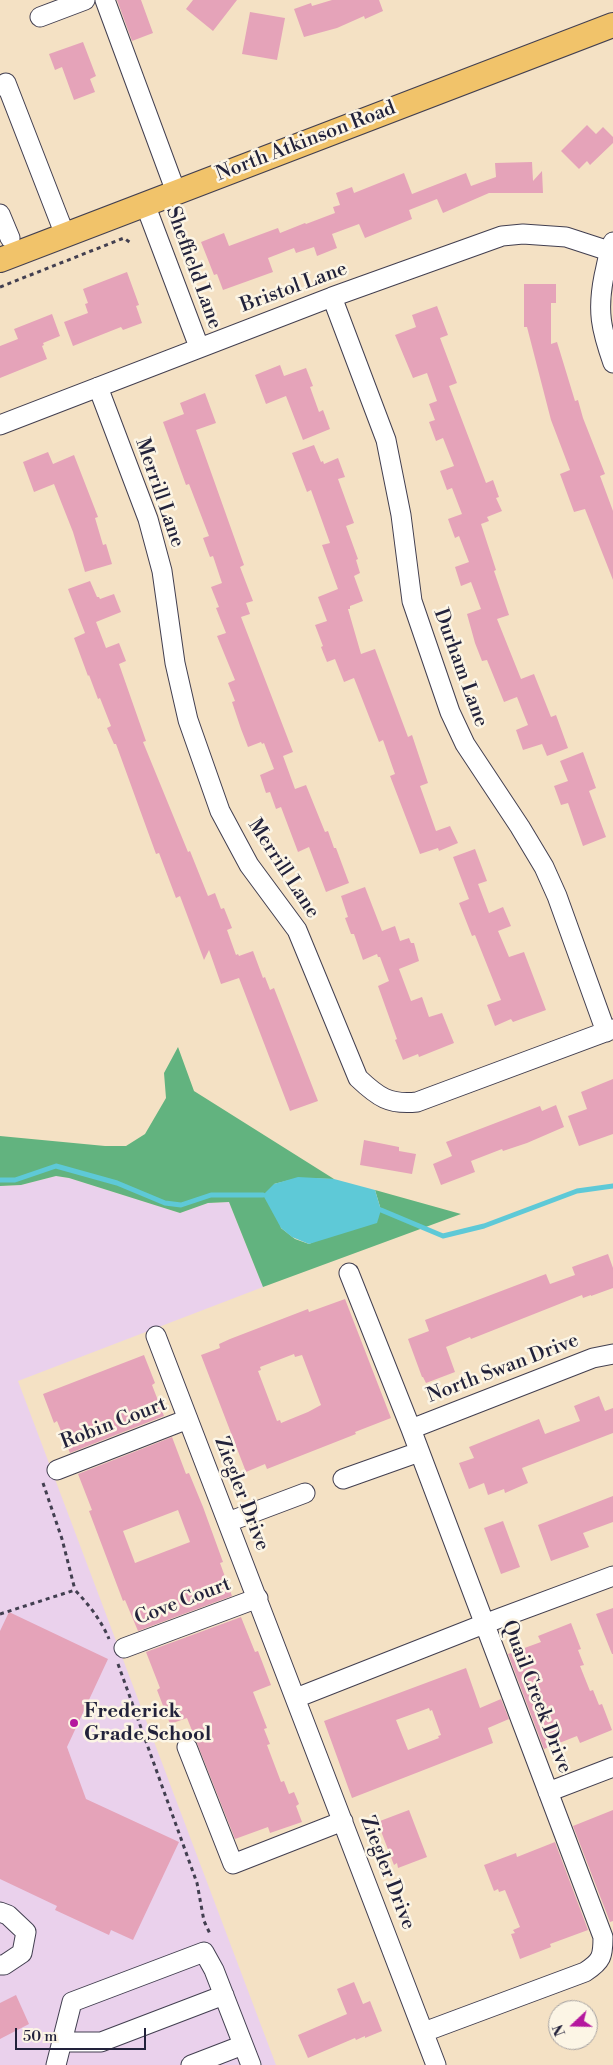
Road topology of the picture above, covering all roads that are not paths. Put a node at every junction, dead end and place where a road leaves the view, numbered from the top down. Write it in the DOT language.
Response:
graph roads {
  1 [pos="85,0"];
  2 [pos="105,0"];
  3 [pos="40,18"];
  4 [pos="613,25"];
  5 [pos="0,86"];
  6 [pos="176,192"];
  7 [pos="145,204"];
  8 [pos="0,214"];
  9 [pos="65,235"];
  10 [pos="10,238"];
  11 [pos="611,246"];
  12 [pos="0,260"];
  13 [pos="332,297"];
  14 [pos="199,347"];
  15 [pos="613,363"];
  16 [pos="98,387"];
  17 [pos="0,425"];
  18 [pos="610,1030"];
  19 [pos="349,1273"];
  20 [pos="156,1336"];
  21 [pos="613,1354"];
  22 [pos="188,1419"];
  23 [pos="411,1429"];
  24 [pos="419,1452"];
  25 [pos="57,1470"];
  26 [pos="343,1479"];
  27 [pos="305,1493"];
  28 [pos="228,1522"];
  29 [pos="613,1576"];
  30 [pos="258,1598"];
  31 [pos="484,1624"];
  32 [pos="117,1650"];
  33 [pos="296,1698"];
  34 [pos="187,1747"];
  35 [pos="613,1767"];
  36 [pos="548,1792"];
  37 [pos="343,1821"];
  38 [pos="0,1912"];
  39 [pos="0,1965"];
  40 [pos="224,1995"];
  41 [pos="424,2032"];
  42 [pos="62,2042"];
  43 [pos="243,2045"];
  44 [pos="56,2065"];
  45 [pos="191,2065"];
  46 [pos="251,2065"];
  47 [pos="436,2065"];
  1 -- 3 [label="street"];
  2 -- 6 [label="street"];
  4 -- 6 [label="main road, North Atkinson Road"];
  5 -- 9 [label="street"];
  6 -- 7 [label="main road, North Atkinson Road"];
  7 -- 9 [label="main road, North Atkinson Road"];
  7 -- 14 [label="street, Sheffield Lane"];
  8 -- 10 [label="street"];
  9 -- 12 [label="main road, North Atkinson Road"];
  11 -- 13 [label="street, Bristol Lane"];
  11 -- 15 [label="street"];
  13 -- 14 [label="street, Bristol Lane"];
  13 -- 18 [label="street, Durham Lane"];
  14 -- 16 [label="street, Bristol Lane"];
  16 -- 17 [label="street, Bristol Lane"];
  16 -- 18 [label="street, Merrill Lane"];
  19 -- 23 [label="street, Quail Creek Drive"];
  20 -- 22 [label="street, Ziegler Drive"];
  21 -- 23 [label="street, North Swan Drive"];
  22 -- 25 [label="street, Robin Court"];
  22 -- 28 [label="street, Ziegler Drive"];
  23 -- 24 [label="street, Quail Creek Drive"];
  24 -- 26 [label="street"];
  24 -- 31 [label="street, Quail Creek Drive"];
  27 -- 28 [label="street"];
  28 -- 30 [label="street, Ziegler Drive"];
  29 -- 31 [label="street"];
  30 -- 32 [label="street, Cove Court"];
  30 -- 33 [label="street, Ziegler Drive"];
  31 -- 33 [label="street"];
  31 -- 36 [label="street, Quail Creek Drive"];
  33 -- 37 [label="street, Ziegler Drive"];
  34 -- 37 [label="street"];
  35 -- 36 [label="street"];
  36 -- 41 [label="street, Quail Creek Drive"];
  37 -- 41 [label="street, Ziegler Drive"];
  38 -- 39 [label="street"];
  40 -- 42 [label="street"];
  40 -- 42 [label="street"];
  40 -- 43 [label="street"];
  41 -- 47 [label="street, Ziegler Drive"];
  42 -- 44 [label="street"];
  43 -- 45 [label="street"];
  43 -- 46 [label="street"];
}
